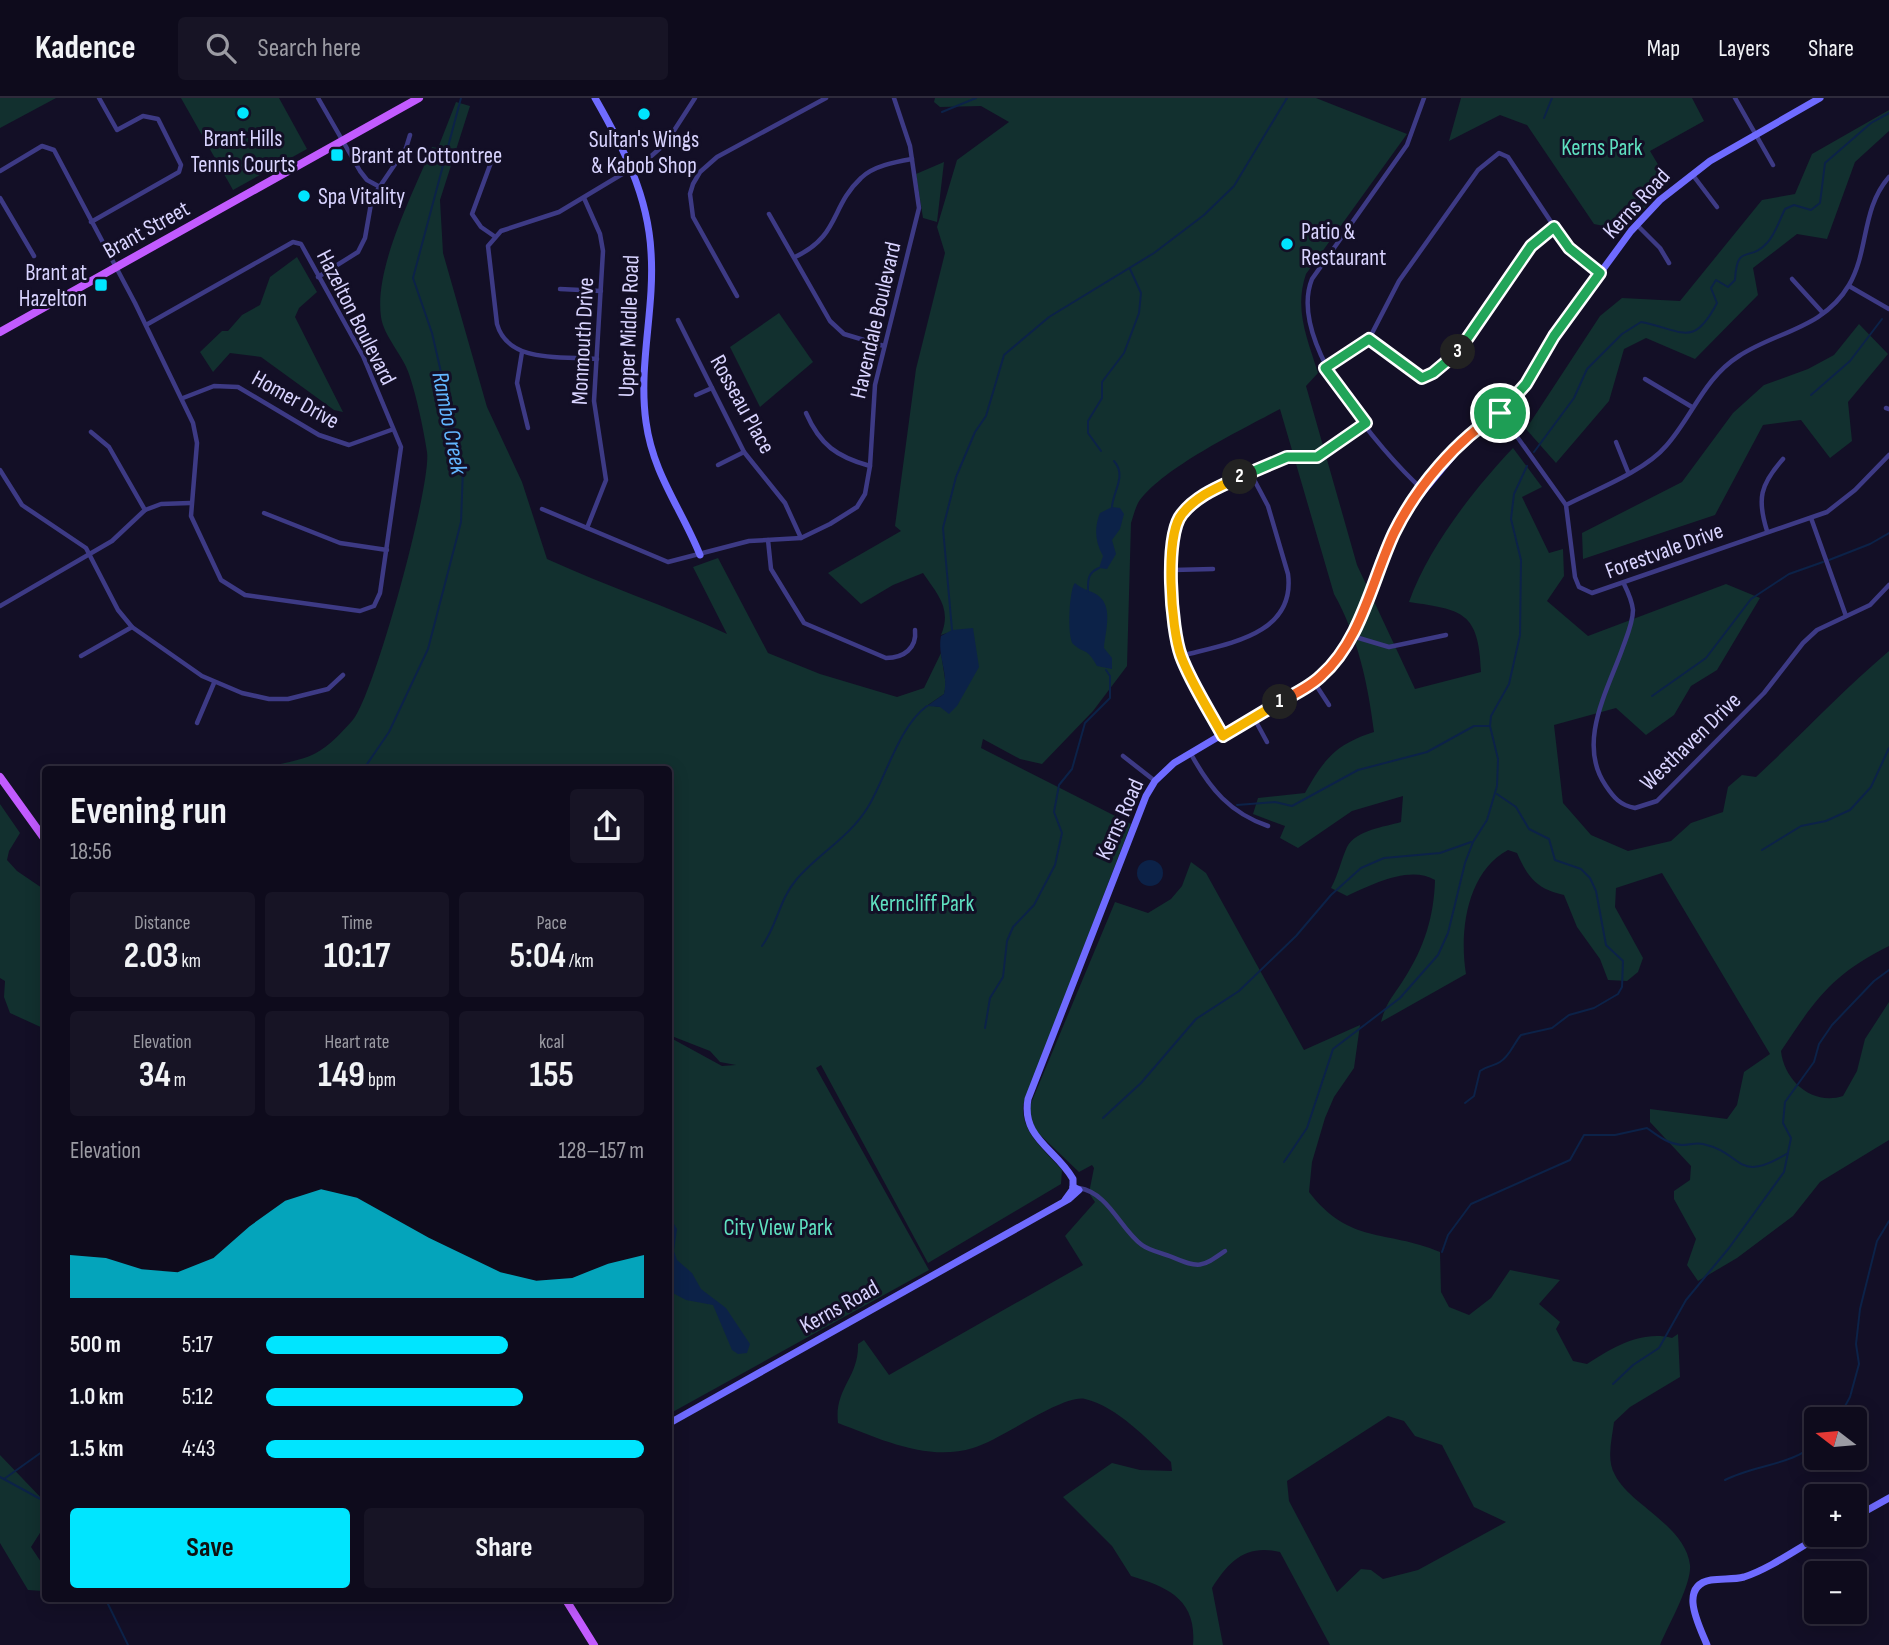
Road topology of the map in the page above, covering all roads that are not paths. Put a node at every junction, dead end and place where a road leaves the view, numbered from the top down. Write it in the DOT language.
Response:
graph roads {
  1 [pos="99,98"];
  2 [pos="318,98"];
  3 [pos="419,98"];
  4 [pos="595,98"];
  5 [pos="695,98"];
  6 [pos="826,98"];
  7 [pos="894,98"];
  8 [pos="1424,98"];
  9 [pos="1735,98"];
  10 [pos="1820,98"];
  11 [pos="410,135"];
  12 [pos="1754,135"];
  13 [pos="343,142"];
  14 [pos="493,157"];
  15 [pos="912,159"];
  16 [pos="1773,165"];
  17 [pos="633,169"];
  18 [pos="0,171"];
  19 [pos="1692,174"];
  20 [pos="1889,177"];
  21 [pos="380,187"];
  22 [pos="0,198"];
  23 [pos="584,198"];
  24 [pos="1717,207"];
  25 [pos="769,214"];
  26 [pos="91,222"];
  27 [pos="1637,225"];
  28 [pos="1554,227"];
  29 [pos="494,236"];
  30 [pos="34,256"];
  31 [pos="794,257"];
  32 [pos="1669,263"];
  33 [pos="116,268"];
  34 [pos="1600,273"];
  35 [pos="318,278"];
  36 [pos="1792,279"];
  37 [pos="1849,286"];
  38 [pos="561,289"];
  39 [pos="601,291"];
  40 [pos="737,296"];
  41 [pos="1889,309"];
  42 [pos="1823,313"];
  43 [pos="678,320"];
  44 [pos="146,325"];
  45 [pos="0,332"];
  46 [pos="1369,339"];
  47 [pos="884,346"];
  48 [pos="522,352"];
  49 [pos="597,359"];
  50 [pos="1325,368"];
  51 [pos="1645,379"];
  52 [pos="712,388"];
  53 [pos="696,395"];
  54 [pos="183,398"];
  55 [pos="1692,407"];
  56 [pos="806,413"];
  57 [pos="1500,413"];
  58 [pos="1366,423"];
  59 [pos="528,428"];
  60 [pos="391,429"];
  61 [pos="91,432"];
  62 [pos="1616,442"];
  63 [pos="744,452"];
  64 [pos="1889,455"];
  65 [pos="1783,460"];
  66 [pos="718,465"];
  67 [pos="870,466"];
  68 [pos="0,470"];
  69 [pos="1250,472"];
  70 [pos="1628,472"];
  71 [pos="1423,490"];
  72 [pos="190,503"];
  73 [pos="1566,505"];
  74 [pos="541,509"];
  75 [pos="145,510"];
  76 [pos="264,513"];
  77 [pos="1811,518"];
  78 [pos="587,528"];
  79 [pos="1767,532"];
  80 [pos="801,538"];
  81 [pos="768,540"];
  82 [pos="387,551"];
  83 [pos="90,554"];
  84 [pos="699,555"];
  85 [pos="1213,569"];
  86 [pos="1172,570"];
  87 [pos="1624,584"];
  88 [pos="1889,585"];
  89 [pos="0,606"];
  90 [pos="1846,616"];
  91 [pos="132,627"];
  92 [pos="915,630"];
  93 [pos="1446,635"];
  94 [pos="1352,636"];
  95 [pos="81,656"];
  96 [pos="1181,656"];
  97 [pos="343,675"];
  98 [pos="1314,682"];
  99 [pos="214,683"];
  100 [pos="1329,705"];
  101 [pos="1254,718"];
  102 [pos="197,723"];
  103 [pos="1223,736"];
  104 [pos="1267,742"];
  105 [pos="1191,754"];
  106 [pos="1122,756"];
  107 [pos="0,778"];
  108 [pos="1155,781"];
  109 [pos="1268,826"];
  110 [pos="42,836"];
  111 [pos="1076,1187"];
  112 [pos="1225,1251"];
  113 [pos="672,1422"];
  114 [pos="1889,1498"];
  115 [pos="1867,1510"];
  116 [pos="1804,1545"];
  117 [pos="567,1602"];
  118 [pos="594,1645"];
  119 [pos="1707,1645"];
  1 -- 26 [label="street"];
  2 -- 13 [label="street"];
  3 -- 13 [label="main road, Brant Street"];
  4 -- 17 [label="street, Upper Middle Road"];
  5 -- 17 [label="street"];
  6 -- 40 [label="street"];
  7 -- 15 [label="street, Havendale Boulevard"];
  8 -- 50 [label="street"];
  9 -- 12 [label="street"];
  10 -- 12 [label="street, Kerns Road"];
  11 -- 21 [label="street"];
  12 -- 16 [label="street"];
  12 -- 19 [label="street, Kerns Road"];
  13 -- 21 [label="street"];
  13 -- 33 [label="main road, Brant Street"];
  14 -- 29 [label="street"];
  15 -- 31 [label="street"];
  15 -- 47 [label="street, Havendale Boulevard"];
  17 -- 23 [label="street"];
  17 -- 84 [label="street, Upper Middle Road"];
  18 -- 26 [label="street, Hazelton Boulevard"];
  19 -- 24 [label="street"];
  19 -- 27 [label="street, Kerns Road"];
  20 -- 37 [label="street"];
  21 -- 35 [label="street"];
  22 -- 30 [label="street"];
  23 -- 29 [label="street"];
  23 -- 39 [label="street, Monmouth Drive"];
  25 -- 31 [label="street"];
  26 -- 33 [label="street, Hazelton Boulevard"];
  27 -- 32 [label="street"];
  27 -- 34 [label="street, Kerns Road"];
  28 -- 34 [label="street"];
  28 -- 46 [label="street"];
  28 -- 46 [label="street"];
  29 -- 48 [label="street"];
  31 -- 47 [label="street"];
  33 -- 44 [label="street, Hazelton Boulevard"];
  33 -- 45 [label="main road, Brant Street"];
  34 -- 57 [label="street, Kerns Road"];
  35 -- 44 [label="street, Hazelton Boulevard"];
  35 -- 60 [label="street, Hazelton Boulevard"];
  36 -- 42 [label="street"];
  37 -- 41 [label="street"];
  37 -- 42 [label="street"];
  38 -- 39 [label="street"];
  39 -- 49 [label="street, Monmouth Drive"];
  42 -- 55 [label="street"];
  43 -- 52 [label="street, Rosseau Place"];
  44 -- 54 [label="street, Hazelton Boulevard"];
  46 -- 50 [label="street"];
  47 -- 67 [label="street, Havendale Boulevard"];
  48 -- 49 [label="street"];
  48 -- 59 [label="street"];
  49 -- 78 [label="street, Monmouth Drive"];
  50 -- 58 [label="street"];
  51 -- 55 [label="street"];
  52 -- 53 [label="street"];
  52 -- 63 [label="street, Rosseau Place"];
  54 -- 60 [label="street, Homer Drive"];
  54 -- 72 [label="street, Hazelton Boulevard"];
  55 -- 70 [label="street"];
  56 -- 67 [label="street"];
  57 -- 71 [label="street, Kerns Road"];
  57 -- 73 [label="street, Forestvale Drive"];
  58 -- 69 [label="street"];
  58 -- 71 [label="street"];
  60 -- 82 [label="street, Hazelton Boulevard"];
  61 -- 75 [label="street"];
  62 -- 70 [label="street"];
  63 -- 66 [label="street"];
  63 -- 80 [label="street, Rosseau Place"];
  64 -- 77 [label="street, Forestvale Drive"];
  65 -- 79 [label="street"];
  67 -- 80 [label="street, Havendale Boulevard"];
  68 -- 83 [label="street"];
  69 -- 86 [label="street"];
  69 -- 96 [label="street"];
  70 -- 73 [label="street"];
  71 -- 94 [label="street, Kerns Road"];
  72 -- 75 [label="street"];
  72 -- 82 [label="street, Hazelton Boulevard"];
  73 -- 87 [label="street, Forestvale Drive"];
  74 -- 78 [label="street, Havendale Boulevard"];
  75 -- 83 [label="street"];
  76 -- 82 [label="street"];
  77 -- 79 [label="street, Forestvale Drive"];
  77 -- 90 [label="street"];
  78 -- 84 [label="street, Havendale Boulevard"];
  79 -- 87 [label="street, Forestvale Drive"];
  80 -- 81 [label="street, Havendale Boulevard"];
  81 -- 84 [label="street, Havendale Boulevard"];
  81 -- 92 [label="street"];
  83 -- 89 [label="street"];
  83 -- 91 [label="street"];
  85 -- 86 [label="street"];
  86 -- 96 [label="street"];
  87 -- 90 [label="street, Westhaven Drive"];
  88 -- 90 [label="street, Westhaven Drive"];
  91 -- 95 [label="street"];
  91 -- 99 [label="street"];
  93 -- 94 [label="street"];
  94 -- 98 [label="street, Kerns Road"];
  96 -- 103 [label="street"];
  97 -- 99 [label="street"];
  98 -- 100 [label="street"];
  98 -- 101 [label="street, Kerns Road"];
  99 -- 102 [label="street"];
  101 -- 103 [label="street, Kerns Road"];
  101 -- 104 [label="street"];
  103 -- 105 [label="street, Kerns Road"];
  105 -- 108 [label="street, Kerns Road"];
  105 -- 109 [label="street"];
  106 -- 108 [label="street"];
  107 -- 110 [label="main road"];
  108 -- 111 [label="street, Kerns Road"];
  111 -- 112 [label="street"];
  111 -- 113 [label="street, Kerns Road"];
  114 -- 115 [label="street"];
  116 -- 119 [label="street"];
  117 -- 118 [label="main road"];
}
